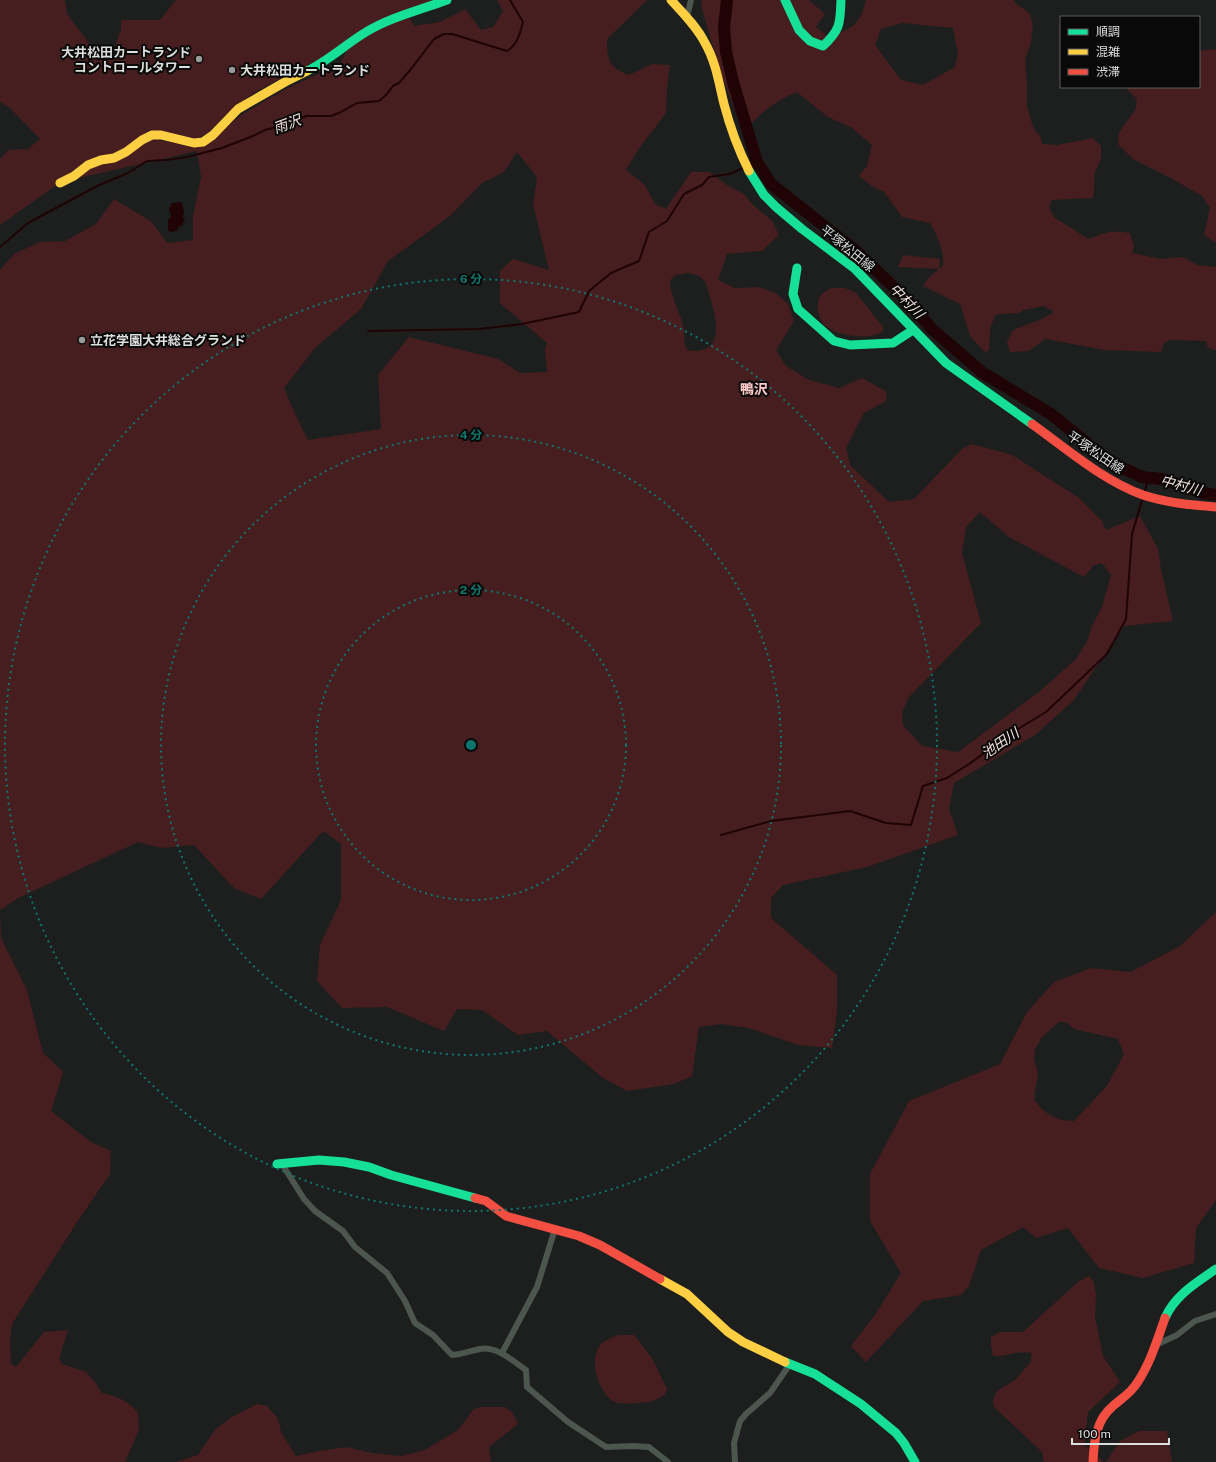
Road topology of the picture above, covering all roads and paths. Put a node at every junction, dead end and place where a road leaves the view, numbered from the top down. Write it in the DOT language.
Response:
graph roads {
  1 [pos="447,0"];
  2 [pos="672,0"];
  3 [pos="691,0"];
  4 [pos="785,0"];
  5 [pos="841,0"];
  6 [pos="687,17"];
  7 [pos="60,183"];
  8 [pos="797,268"];
  9 [pos="913,330"];
  10 [pos="1216,507"];
  11 [pos="280,1164"];
  12 [pos="555,1229"];
  13 [pos="1216,1269"];
  14 [pos="1216,1314"];
  15 [pos="1156,1345"];
  16 [pos="502,1353"];
  17 [pos="790,1364"];
  18 [pos="668,1462"];
  19 [pos="735,1462"];
  20 [pos="915,1462"];
  21 [pos="1092,1462"];
  1 -- 7 [label="street"];
  2 -- 6 [label="street, 平塚松田線"];
  3 -- 6 [label="street"];
  4 -- 5 [label="street"];
  6 -- 9 [label="street, 平塚松田線"];
  8 -- 9 [label="street"];
  9 -- 10 [label="street, 平塚松田線"];
  11 -- 12 [label="street"];
  11 -- 16 [label="street"];
  12 -- 16 [label="street"];
  12 -- 17 [label="street"];
  13 -- 15 [label="street"];
  14 -- 15 [label="street"];
  15 -- 21 [label="street"];
  16 -- 18 [label="street"];
  17 -- 19 [label="street"];
  17 -- 20 [label="street"];
}
